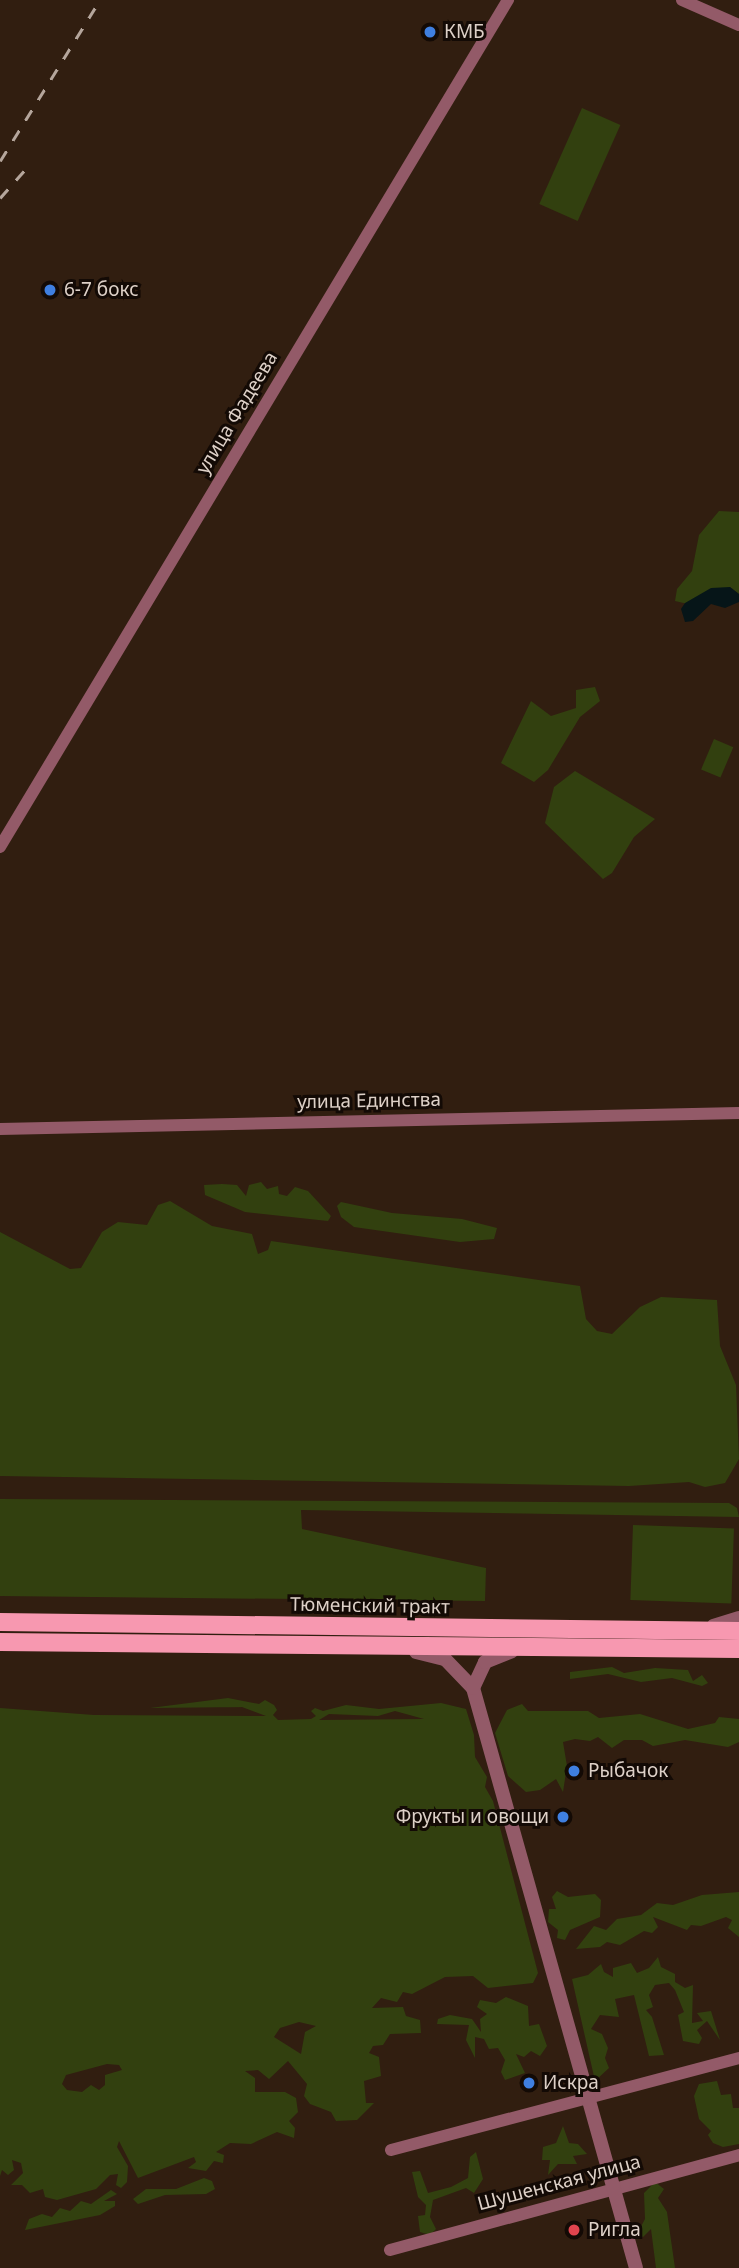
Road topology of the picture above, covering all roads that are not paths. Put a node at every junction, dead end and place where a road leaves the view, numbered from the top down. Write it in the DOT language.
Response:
graph roads {
  1 [pos="508,0"];
  2 [pos="682,0"];
  3 [pos="739,25"];
  4 [pos="0,847"];
  5 [pos="739,1113"];
  6 [pos="0,1129"];
  7 [pos="739,1617"];
  8 [pos="0,1622"];
  9 [pos="688,1630"];
  10 [pos="739,1631"];
  11 [pos="0,1642"];
  12 [pos="360,1645"];
  13 [pos="539,1647"];
  14 [pos="739,1649"];
  15 [pos="473,1688"];
  16 [pos="739,2058"];
  17 [pos="588,2097"];
  18 [pos="391,2150"];
  19 [pos="739,2155"];
  20 [pos="613,2188"];
  21 [pos="390,2250"];
  22 [pos="636,2268"];
  1 -- 4 [label="street, улица Фадеева"];
  2 -- 3 [label="street"];
  5 -- 6 [label="street, улица Единства"];
  7 -- 9 [label="street"];
  8 -- 9 [label="main road, Тюменский тракт"];
  9 -- 10 [label="main road, Тюменский тракт"];
  11 -- 12 [label="main road, Тюменский тракт"];
  12 -- 13 [label="main road, Тюменский тракт"];
  12 -- 15 [label="street"];
  13 -- 14 [label="main road, Тюменский тракт"];
  13 -- 15 [label="street"];
  15 -- 17 [label="street"];
  16 -- 17 [label="street"];
  17 -- 18 [label="street"];
  17 -- 20 [label="street"];
  19 -- 20 [label="street, Шушенская улица"];
  20 -- 21 [label="street, Шушенская улица"];
  20 -- 22 [label="street"];
}
